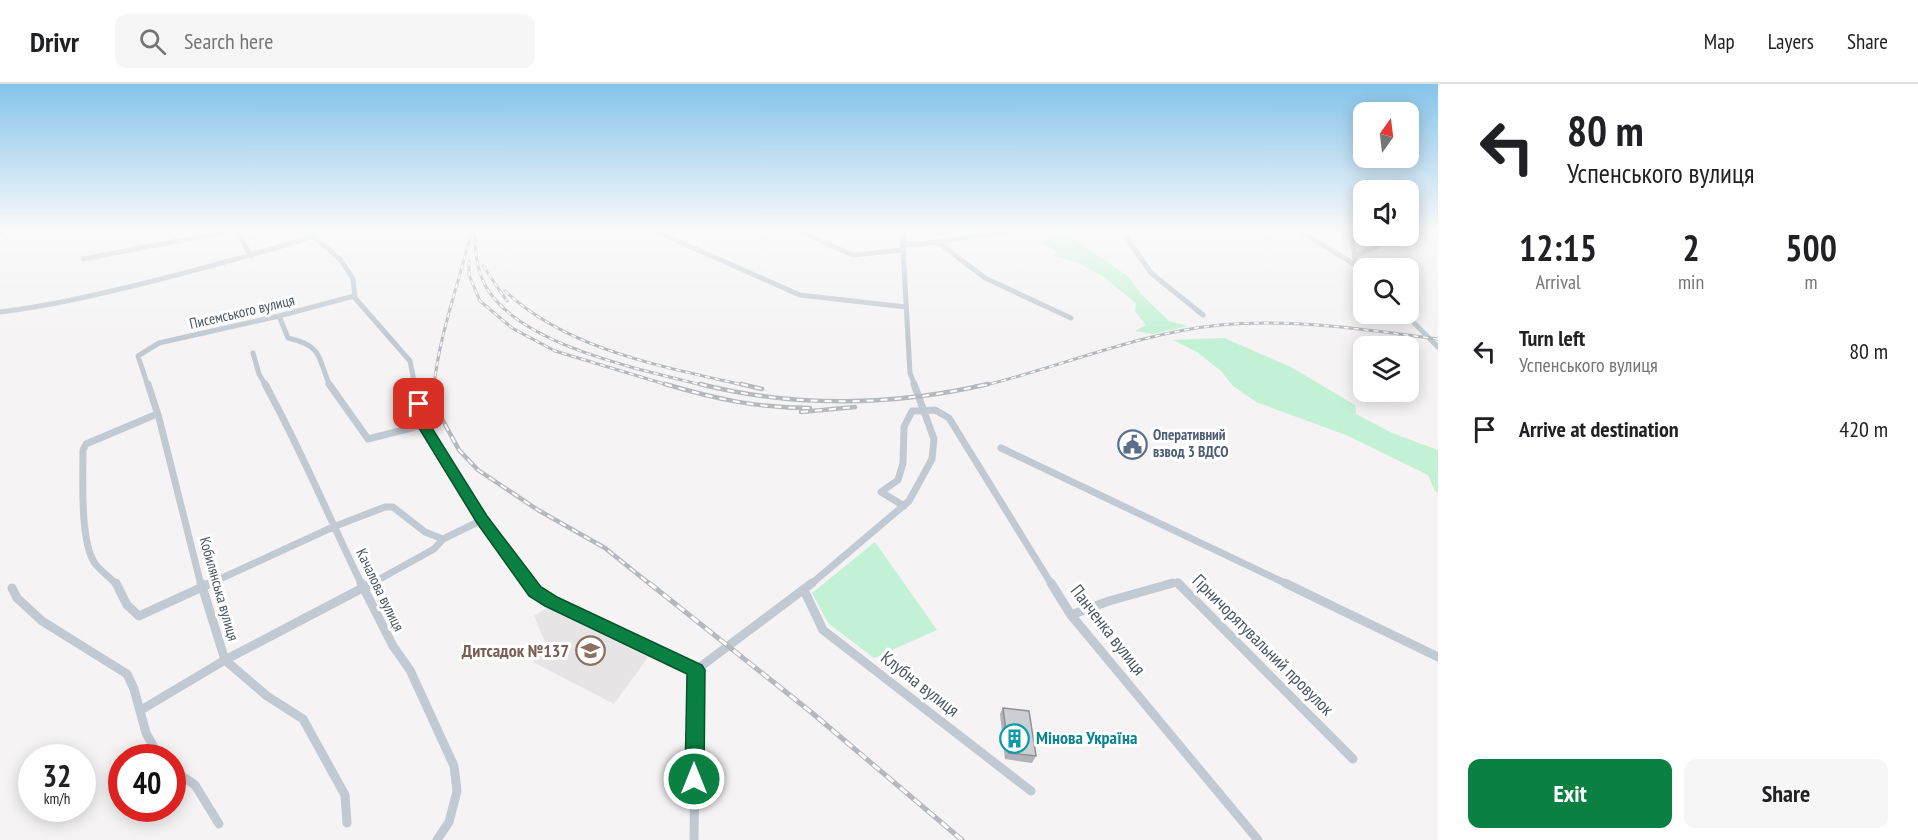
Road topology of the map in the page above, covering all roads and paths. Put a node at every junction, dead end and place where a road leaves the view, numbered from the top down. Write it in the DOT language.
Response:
graph roads {
  1 [pos="208,266"];
  2 [pos="345,266"];
  3 [pos="735,266"];
  4 [pos="904,266"];
  5 [pos="970,266"];
  6 [pos="1146,266"];
  7 [pos="354,296"];
  8 [pos="906,307"];
  9 [pos="0,312"];
  10 [pos="1203,315"];
  11 [pos="279,316"];
  12 [pos="1071,318"];
  13 [pos="1415,324"];
  14 [pos="1438,347"];
  15 [pos="253,353"];
  16 [pos="138,356"];
  17 [pos="157,414"];
  18 [pos="423,425"];
  19 [pos="1001,448"];
  20 [pos="904,506"];
  21 [pos="482,520"];
  22 [pos="333,527"];
  23 [pos="443,539"];
  24 [pos="364,587"];
  25 [pos="12,588"];
  26 [pos="202,588"];
  27 [pos="804,590"];
  28 [pos="1071,615"];
  29 [pos="1438,657"];
  30 [pos="225,660"];
  31 [pos="696,670"];
  32 [pos="141,710"];
  33 [pos="152,744"];
  34 [pos="1353,759"];
  35 [pos="186,776"];
  36 [pos="1031,791"];
  37 [pos="347,823"];
  38 [pos="219,824"];
  39 [pos="437,840"];
  40 [pos="694,840"];
  41 [pos="1258,840"];
  1 -- 9 [label="street"];
  2 -- 7 [label="street"];
  3 -- 8 [label="street"];
  4 -- 8 [label="street"];
  5 -- 12 [label="street"];
  6 -- 10 [label="street"];
  7 -- 11 [label="street, Писемського вулиця"];
  7 -- 18 [label="street"];
  8 -- 20 [label="street"];
  11 -- 16 [label="street, Писемського вулиця"];
  11 -- 18 [label="street"];
  13 -- 14 [label="street"];
  15 -- 22 [label="street, Качалова вулиця"];
  16 -- 17 [label="street, Кобилянська вулиця"];
  17 -- 26 [label="street, Кобилянська вулиця"];
  17 -- 26 [label="street"];
  18 -- 21 [label="street"];
  19 -- 29 [label="street"];
  20 -- 27 [label="street"];
  20 -- 28 [label="street, Панченка вулиця"];
  21 -- 23 [label="street"];
  21 -- 31 [label="street"];
  22 -- 23 [label="street"];
  22 -- 24 [label="street, Качалова вулиця"];
  22 -- 26 [label="street"];
  23 -- 24 [label="street"];
  24 -- 30 [label="street"];
  24 -- 39 [label="street, Качалова вулиця"];
  25 -- 32 [label="street"];
  26 -- 30 [label="street, Кобилянська вулиця"];
  27 -- 31 [label="street"];
  27 -- 36 [label="street, Клубна вулиця"];
  28 -- 34 [label="street, Гірничорятувальний провулок"];
  28 -- 41 [label="street, Панченка вулиця"];
  30 -- 32 [label="street"];
  30 -- 37 [label="street, Кобилянська вулиця"];
  31 -- 40 [label="street"];
  32 -- 33 [label="street"];
  35 -- 38 [label="street"];
}
